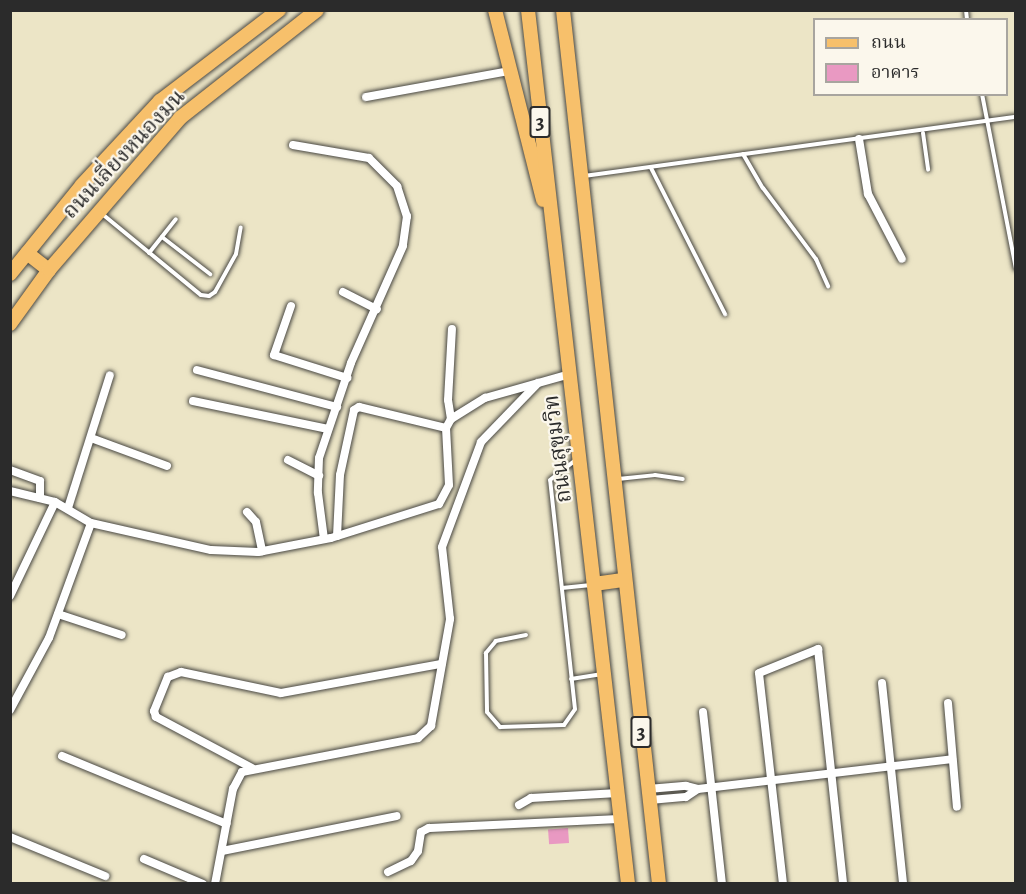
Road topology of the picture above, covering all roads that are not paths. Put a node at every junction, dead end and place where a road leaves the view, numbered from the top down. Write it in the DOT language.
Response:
graph roads {
  1 [pos="279,10"];
  2 [pos="317,10"];
  3 [pos="495,10"];
  4 [pos="528,10"];
  5 [pos="563,10"];
  6 [pos="509,71"];
  7 [pos="982,96"];
  8 [pos="366,97"];
  9 [pos="1016,117"];
  10 [pos="988,122"];
  11 [pos="923,133"];
  12 [pos="859,139"];
  13 [pos="293,145"];
  14 [pos="743,154"];
  15 [pos="651,168"];
  16 [pos="928,170"];
  17 [pos="580,177"];
  18 [pos="98,211"];
  19 [pos="176,219"];
  20 [pos="241,227"];
  21 [pos="553,233"];
  22 [pos="162,237"];
  23 [pos="27,253"];
  24 [pos="150,253"];
  25 [pos="902,259"];
  26 [pos="1016,269"];
  27 [pos="49,270"];
  28 [pos="10,274"];
  29 [pos="210,274"];
  30 [pos="828,286"];
  31 [pos="343,292"];
  32 [pos="291,306"];
  33 [pos="377,309"];
  34 [pos="725,314"];
  35 [pos="10,324"];
  36 [pos="452,329"];
  37 [pos="197,370"];
  38 [pos="570,374"];
  39 [pos="110,375"];
  40 [pos="347,378"];
  41 [pos="538,383"];
  42 [pos="193,401"];
  43 [pos="337,407"];
  44 [pos="452,419"];
  45 [pos="446,428"];
  46 [pos="328,429"];
  47 [pos="91,438"];
  48 [pos="580,457"];
  49 [pos="288,460"];
  50 [pos="167,466"];
  51 [pos="10,470"];
  52 [pos="319,476"];
  53 [pos="613,479"];
  54 [pos="683,479"];
  55 [pos="10,491"];
  56 [pos="40,498"];
  57 [pos="55,502"];
  58 [pos="68,508"];
  59 [pos="247,512"];
  60 [pos="91,523"];
  61 [pos="337,536"];
  62 [pos="324,539"];
  63 [pos="262,551"];
  64 [pos="623,580"];
  65 [pos="594,584"];
  66 [pos="562,588"];
  67 [pos="10,596"];
  68 [pos="58,614"];
  69 [pos="122,635"];
  70 [pos="526,635"];
  71 [pos="441,664"];
  72 [pos="604,674"];
  73 [pos="571,679"];
  74 [pos="882,683"];
  75 [pos="948,703"];
  76 [pos="10,710"];
  77 [pos="703,712"];
  78 [pos="62,756"];
  79 [pos="952,759"];
  80 [pos="892,766"];
  81 [pos="252,768"];
  82 [pos="832,773"];
  83 [pos="773,779"];
  84 [pos="711,787"];
  85 [pos="618,793"];
  86 [pos="649,795"];
  87 [pos="519,805"];
  88 [pos="957,807"];
  89 [pos="397,816"];
  90 [pos="621,819"];
  91 [pos="226,824"];
  92 [pos="10,837"];
  93 [pos="222,851"];
  94 [pos="144,859"];
  95 [pos="388,872"];
  96 [pos="105,876"];
  97 [pos="202,884"];
  98 [pos="215,884"];
  99 [pos="628,884"];
  100 [pos="659,884"];
  101 [pos="722,884"];
  102 [pos="783,884"];
  103 [pos="843,884"];
  104 [pos="903,884"];
  1 -- 23 [label="main road, ถนนเลี่ยงหนองมน"];
  2 -- 18 [label="main road, ถนนเลี่ยงหนองมน"];
  3 -- 6 [label="main road"];
  4 -- 21 [label="main road, ถนนสุขุมวิท / 3"];
  5 -- 17 [label="main road, 3"];
  6 -- 8 [label="street"];
  6 -- 21 [label="main road"];
  7 -- 10 [label="lane"];
  9 -- 10 [label="lane"];
  10 -- 11 [label="lane"];
  10 -- 26 [label="lane"];
  11 -- 12 [label="lane"];
  11 -- 16 [label="lane"];
  12 -- 14 [label="lane"];
  12 -- 25 [label="street"];
  13 -- 33 [label="street"];
  14 -- 15 [label="lane"];
  14 -- 30 [label="lane"];
  15 -- 17 [label="lane"];
  15 -- 34 [label="lane"];
  17 -- 53 [label="main road, 3"];
  18 -- 24 [label="lane"];
  18 -- 27 [label="main road, ถนนเลี่ยงหนองมน"];
  19 -- 22 [label="lane"];
  20 -- 24 [label="lane"];
  21 -- 38 [label="main road, ถนนสุขุมวิท / 3"];
  22 -- 24 [label="lane"];
  22 -- 29 [label="lane"];
  23 -- 27 [label="main road"];
  23 -- 28 [label="main road, ถนนเลี่ยงหนองมน"];
  27 -- 35 [label="main road, ถนนเลี่ยงหนองมน"];
  31 -- 33 [label="street"];
  32 -- 40 [label="street"];
  33 -- 40 [label="street"];
  36 -- 44 [label="street"];
  37 -- 43 [label="street"];
  38 -- 41 [label="street"];
  38 -- 48 [label="main road, ถนนสุขุมวิท / 3"];
  39 -- 47 [label="street"];
  40 -- 43 [label="street"];
  41 -- 44 [label="street"];
  41 -- 71 [label="street"];
  42 -- 46 [label="street"];
  43 -- 46 [label="street"];
  44 -- 45 [label="street"];
  45 -- 61 [label="street"];
  45 -- 61 [label="street"];
  46 -- 52 [label="street"];
  47 -- 50 [label="street"];
  47 -- 58 [label="street"];
  48 -- 65 [label="main road, ถนนสุขุมวิท / 3"];
  48 -- 66 [label="lane"];
  49 -- 52 [label="street"];
  51 -- 56 [label="street"];
  52 -- 62 [label="street"];
  53 -- 54 [label="lane"];
  53 -- 64 [label="main road, 3"];
  55 -- 56 [label="street"];
  56 -- 57 [label="street"];
  57 -- 58 [label="street"];
  57 -- 67 [label="street"];
  58 -- 60 [label="street"];
  59 -- 63 [label="street"];
  60 -- 63 [label="street"];
  60 -- 68 [label="street"];
  61 -- 62 [label="street"];
  62 -- 63 [label="street"];
  64 -- 65 [label="main road"];
  64 -- 86 [label="main road, 3"];
  65 -- 66 [label="lane"];
  65 -- 72 [label="main road, ถนนสุขุมวิท / 3"];
  66 -- 73 [label="lane"];
  68 -- 69 [label="street"];
  68 -- 76 [label="street"];
  70 -- 73 [label="lane"];
  71 -- 81 [label="street"];
  71 -- 81 [label="street"];
  72 -- 73 [label="lane"];
  72 -- 85 [label="main road, ถนนสุขุมวิท / 3"];
  74 -- 80 [label="street"];
  75 -- 79 [label="street"];
  77 -- 84 [label="street"];
  78 -- 91 [label="street"];
  79 -- 80 [label="street"];
  79 -- 88 [label="street"];
  80 -- 82 [label="street"];
  80 -- 104 [label="street"];
  81 -- 91 [label="street"];
  82 -- 83 [label="street"];
  82 -- 83 [label="street"];
  82 -- 103 [label="street"];
  83 -- 84 [label="street"];
  83 -- 102 [label="street"];
  84 -- 86 [label="street"];
  84 -- 101 [label="street"];
  85 -- 87 [label="street"];
  85 -- 90 [label="main road, ถนนสุขุมวิท / 3"];
  86 -- 100 [label="main road, 3"];
  89 -- 93 [label="street"];
  90 -- 95 [label="street"];
  90 -- 99 [label="main road, ถนนสุขุมวิท / 3"];
  91 -- 93 [label="street"];
  92 -- 96 [label="street"];
  93 -- 98 [label="street"];
  94 -- 97 [label="street"];
}
